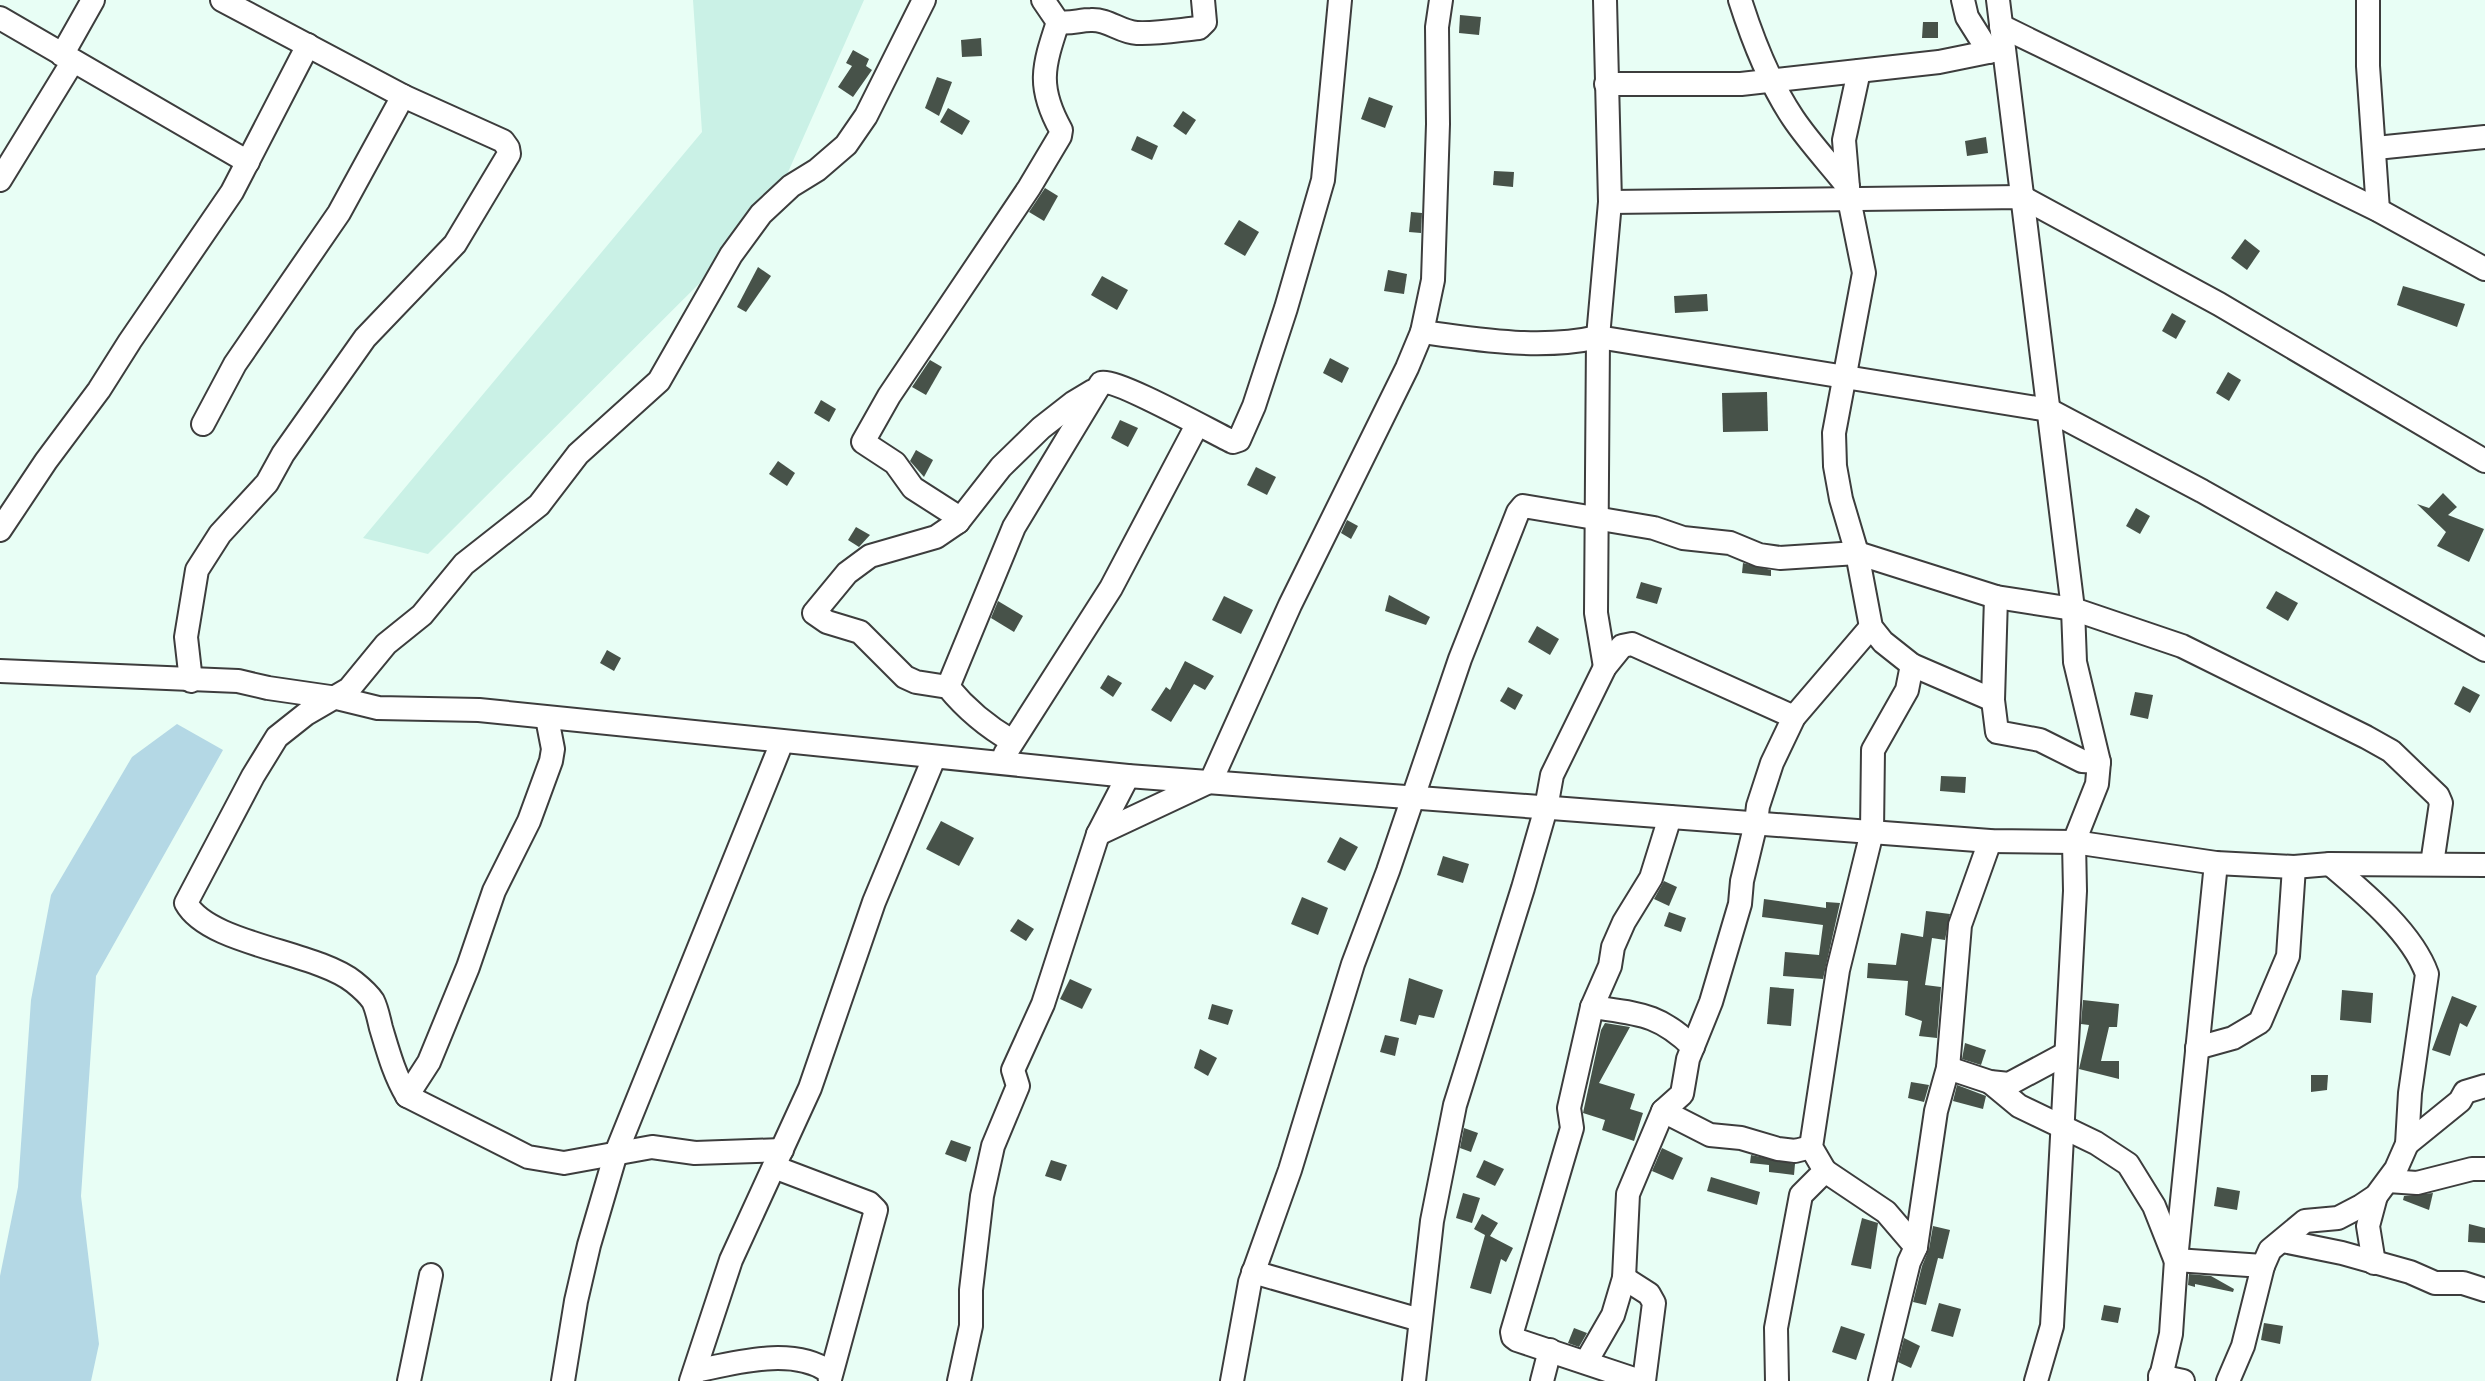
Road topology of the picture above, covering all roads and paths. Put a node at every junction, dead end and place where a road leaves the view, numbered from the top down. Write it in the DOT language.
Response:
graph roads {
  1 [pos="93,0"];
  2 [pos="222,0"];
  3 [pos="924,0"];
  4 [pos="1043,0"];
  5 [pos="1203,0"];
  6 [pos="1340,0"];
  7 [pos="1441,0"];
  8 [pos="1605,0"];
  9 [pos="1740,0"];
  10 [pos="1963,0"];
  11 [pos="1998,0"];
  12 [pos="2368,0"];
  13 [pos="0,18"];
  14 [pos="1058,22"];
  15 [pos="2001,26"];
  16 [pos="308,45"];
  17 [pos="1996,50"];
  18 [pos="67,58"];
  19 [pos="1859,71"];
  20 [pos="1772,80"];
  21 [pos="1606,84"];
  22 [pos="403,96"];
  23 [pos="2485,137"];
  24 [pos="2376,148"];
  25 [pos="248,162"];
  26 [pos="0,180"];
  27 [pos="1849,193"];
  28 [pos="2022,197"];
  29 [pos="1610,202"];
  30 [pos="2378,210"];
  31 [pos="2485,269"];
  32 [pos="1422,332"];
  33 [pos="1598,337"];
  34 [pos="1843,378"];
  35 [pos="1097,389"];
  36 [pos="2049,410"];
  37 [pos="203,424"];
  38 [pos="1197,425"];
  39 [pos="2485,461"];
  40 [pos="1598,519"];
  41 [pos="958,522"];
  42 [pos="0,530"];
  43 [pos="1857,553"];
  44 [pos="1996,597"];
  45 [pos="2073,609"];
  46 [pos="1871,627"];
  47 [pos="2485,650"];
  48 [pos="1912,665"];
  49 [pos="1605,667"];
  50 [pos="0,671"];
  51 [pos="191,681"];
  52 [pos="948,687"];
  53 [pos="337,698"];
  54 [pos="1993,700"];
  55 [pos="1794,717"];
  56 [pos="547,718"];
  57 [pos="1012,741"];
  58 [pos="783,742"];
  59 [pos="934,758"];
  60 [pos="2099,762"];
  61 [pos="1001,764"];
  62 [pos="1128,776"];
  63 [pos="1211,781"];
  64 [pos="1411,798"];
  65 [pos="1546,808"];
  66 [pos="1670,817"];
  67 [pos="1756,823"];
  68 [pos="1872,832"];
  69 [pos="1098,834"];
  70 [pos="1990,841"];
  71 [pos="2074,842"];
  72 [pos="2216,863"];
  73 [pos="2330,864"];
  74 [pos="2432,864"];
  75 [pos="2485,865"];
  76 [pos="2294,867"];
  77 [pos="1592,1007"];
  78 [pos="1693,1047"];
  79 [pos="2197,1048"];
  80 [pos="2065,1054"];
  81 [pos="1948,1068"];
  82 [pos="1990,1082"];
  83 [pos="2485,1086"];
  84 [pos="407,1096"];
  85 [pos="1663,1111"];
  86 [pos="2062,1127"];
  87 [pos="2407,1144"];
  88 [pos="1811,1147"];
  89 [pos="616,1153"];
  90 [pos="778,1159"];
  91 [pos="2485,1169"];
  92 [pos="1825,1171"];
  93 [pos="2382,1188"];
  94 [pos="2283,1241"];
  95 [pos="1916,1247"];
  96 [pos="2176,1260"];
  97 [pos="2374,1263"];
  98 [pos="2263,1266"];
  99 [pos="1253,1272"];
  100 [pos="431,1275"];
  101 [pos="1624,1278"];
  102 [pos="2485,1290"];
  103 [pos="1420,1320"];
  104 [pos="1550,1350"];
  105 [pos="1586,1362"];
  106 [pos="693,1376"];
  107 [pos="2160,1379"];
  108 [pos="830,1380"];
  109 [pos="409,1381"];
  110 [pos="563,1381"];
  111 [pos="959,1381"];
  112 [pos="1232,1381"];
  113 [pos="1414,1381"];
  114 [pos="1542,1381"];
  115 [pos="1642,1381"];
  116 [pos="1777,1381"];
  117 [pos="1880,1381"];
  118 [pos="2036,1381"];
  119 [pos="2184,1381"];
  120 [pos="2228,1381"];
  1 -- 18 [label="street"];
  2 -- 16 [label="street"];
  3 -- 53 [label="street"];
  4 -- 14 [label="street"];
  5 -- 14 [label="street"];
  6 -- 38 [label="street"];
  7 -- 32 [label="street"];
  8 -- 21 [label="street"];
  9 -- 20 [label="street"];
  10 -- 17 [label="street"];
  11 -- 15 [label="street"];
  12 -- 24 [label="street"];
  13 -- 18 [label="street"];
  14 -- 41 [label="street"];
  15 -- 17 [label="street"];
  15 -- 30 [label="street"];
  16 -- 22 [label="street"];
  16 -- 25 [label="street"];
  17 -- 19 [label="street"];
  17 -- 28 [label="street"];
  18 -- 25 [label="street"];
  18 -- 26 [label="street"];
  19 -- 20 [label="street"];
  19 -- 27 [label="street"];
  20 -- 21 [label="street"];
  20 -- 27 [label="street"];
  21 -- 29 [label="street"];
  22 -- 37 [label="street"];
  22 -- 51 [label="street"];
  23 -- 24 [label="street"];
  24 -- 30 [label="street"];
  25 -- 42 [label="street"];
  27 -- 28 [label="street"];
  27 -- 29 [label="street"];
  27 -- 34 [label="street"];
  28 -- 36 [label="street"];
  28 -- 39 [label="street"];
  29 -- 33 [label="street"];
  30 -- 31 [label="street"];
  32 -- 33 [label="street"];
  32 -- 63 [label="street"];
  33 -- 34 [label="street"];
  33 -- 40 [label="street"];
  34 -- 36 [label="street"];
  34 -- 43 [label="street"];
  35 -- 38 [label="street"];
  35 -- 41 [label="street"];
  35 -- 52 [label="street"];
  36 -- 45 [label="street"];
  36 -- 47 [label="street"];
  38 -- 57 [label="street"];
  40 -- 43 [label="street"];
  40 -- 49 [label="street"];
  40 -- 64 [label="street"];
  41 -- 52 [label="street"];
  43 -- 44 [label="street"];
  43 -- 46 [label="street"];
  44 -- 45 [label="street"];
  44 -- 54 [label="street"];
  45 -- 60 [label="street"];
  45 -- 74 [label="street"];
  46 -- 48 [label="street"];
  46 -- 55 [label="street"];
  48 -- 54 [label="street"];
  48 -- 68 [label="street"];
  49 -- 55 [label="street"];
  49 -- 65 [label="street"];
  50 -- 51 [label="street"];
  51 -- 53 [label="street"];
  52 -- 57 [label="street"];
  53 -- 56 [label="street"];
  53 -- 84 [label="street"];
  54 -- 60 [label="street"];
  55 -- 67 [label="street"];
  56 -- 58 [label="street"];
  56 -- 84 [label="street"];
  57 -- 61 [label="street"];
  58 -- 59 [label="street"];
  58 -- 89 [label="street"];
  59 -- 61 [label="street"];
  59 -- 90 [label="street"];
  60 -- 71 [label="street"];
  61 -- 62 [label="street"];
  62 -- 63 [label="street"];
  62 -- 69 [label="street"];
  63 -- 64 [label="street"];
  63 -- 69 [label="street"];
  64 -- 65 [label="street"];
  64 -- 99 [label="street"];
  65 -- 66 [label="street"];
  65 -- 103 [label="street"];
  66 -- 67 [label="street"];
  66 -- 77 [label="street"];
  67 -- 68 [label="street"];
  67 -- 78 [label="street"];
  68 -- 70 [label="street"];
  68 -- 88 [label="street"];
  69 -- 111 [label="street"];
  70 -- 71 [label="street"];
  70 -- 81 [label="street"];
  71 -- 72 [label="street"];
  71 -- 80 [label="street"];
  72 -- 76 [label="street"];
  72 -- 79 [label="street"];
  73 -- 74 [label="street"];
  73 -- 76 [label="street"];
  73 -- 87 [label="street"];
  74 -- 75 [label="street"];
  76 -- 79 [label="street"];
  77 -- 78 [label="street"];
  77 -- 104 [label="street"];
  78 -- 85 [label="street"];
  79 -- 96 [label="street"];
  80 -- 82 [label="street"];
  80 -- 86 [label="street"];
  81 -- 82 [label="street"];
  81 -- 95 [label="street"];
  82 -- 86 [label="street"];
  83 -- 87 [label="street"];
  84 -- 89 [label="street"];
  85 -- 88 [label="street"];
  85 -- 101 [label="street"];
  86 -- 96 [label="street"];
  86 -- 118 [label="street"];
  87 -- 93 [label="street"];
  88 -- 92 [label="street"];
  89 -- 90 [label="street"];
  89 -- 110 [label="street"];
  90 -- 106 [label="street"];
  90 -- 108 [label="street"];
  91 -- 93 [label="street"];
  92 -- 95 [label="street"];
  92 -- 116 [label="street"];
  93 -- 94 [label="street"];
  93 -- 97 [label="street"];
  94 -- 97 [label="street"];
  94 -- 98 [label="street"];
  95 -- 117 [label="street"];
  96 -- 98 [label="street"];
  96 -- 107 [label="street"];
  97 -- 102 [label="street"];
  98 -- 120 [label="street"];
  99 -- 103 [label="street"];
  99 -- 112 [label="street"];
  100 -- 109 [label="street"];
  101 -- 105 [label="street"];
  101 -- 115 [label="street"];
  103 -- 113 [label="street"];
  104 -- 105 [label="street"];
  104 -- 114 [label="street"];
  105 -- 115 [label="street"];
  106 -- 108 [label="street"];
  107 -- 119 [label="street"];
}
